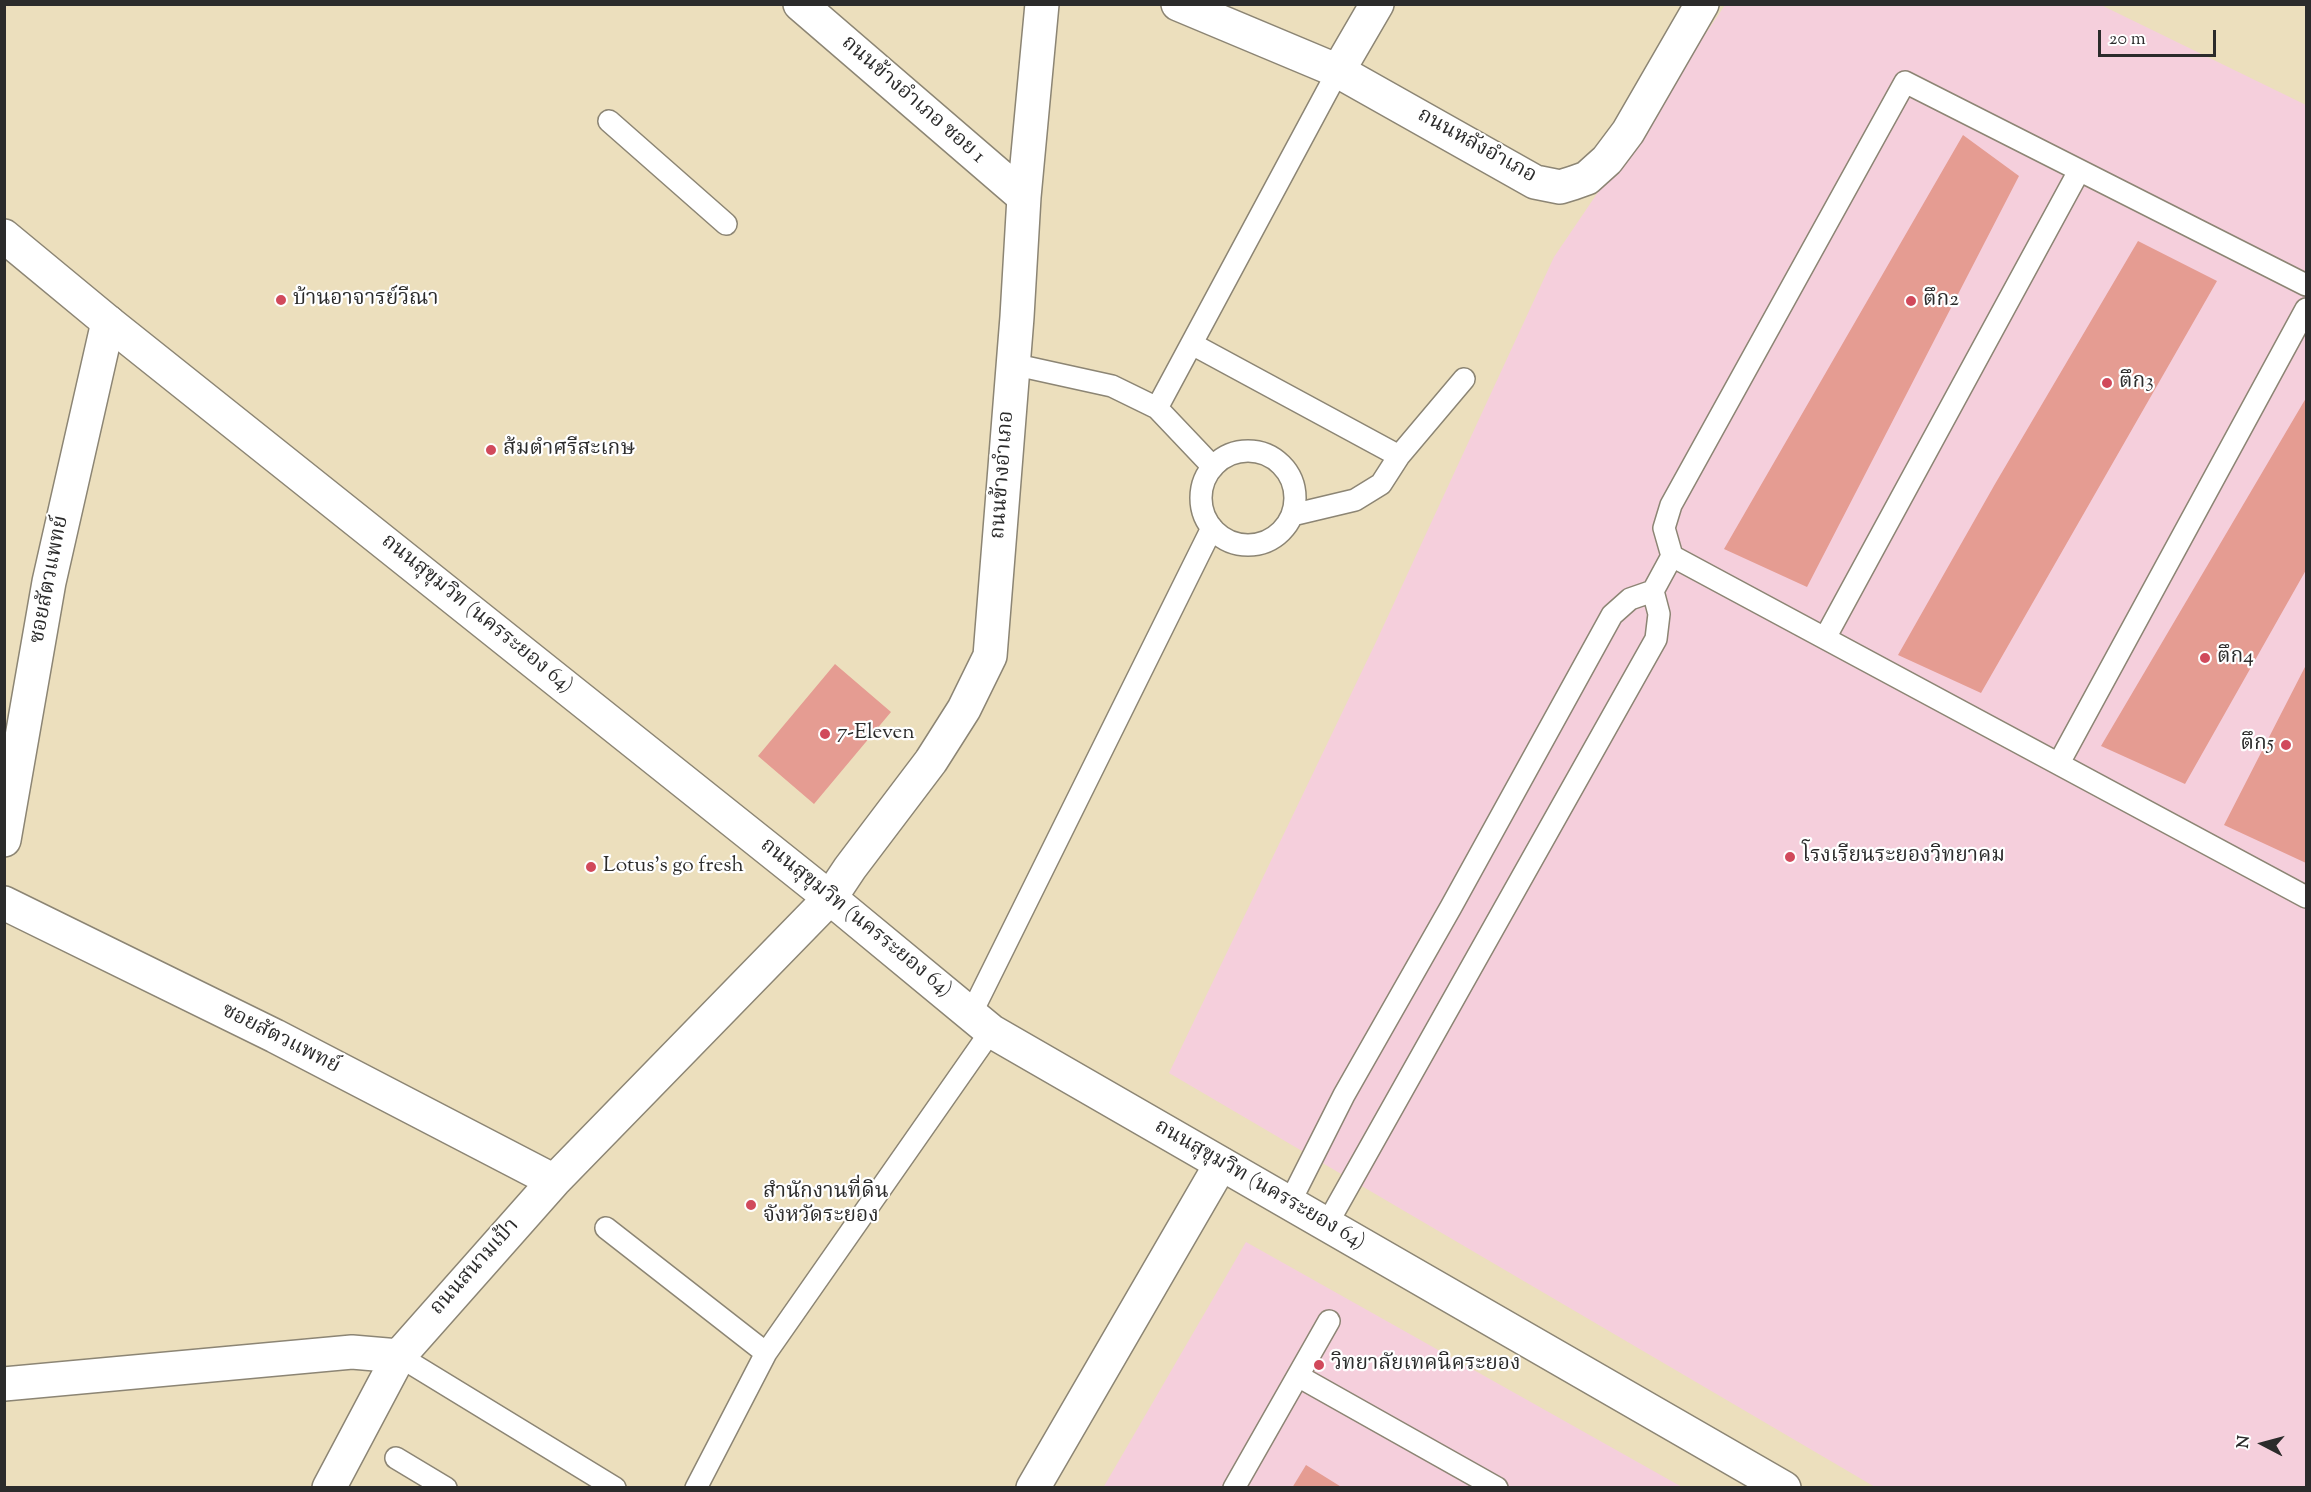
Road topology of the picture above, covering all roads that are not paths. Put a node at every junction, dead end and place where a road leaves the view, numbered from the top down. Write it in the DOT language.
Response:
graph roads {
  1 [pos="800,4"];
  2 [pos="1042,4"];
  3 [pos="1178,4"];
  4 [pos="1377,4"];
  5 [pos="1702,4"];
  6 [pos="1338,71"];
  7 [pos="609,122"];
  8 [pos="2079,171"];
  9 [pos="1023,197"];
  10 [pos="726,224"];
  11 [pos="4,236"];
  12 [pos="2307,285"];
  13 [pos="2307,309"];
  14 [pos="108,322"];
  15 [pos="1192,344"];
  16 [pos="1012,364"];
  17 [pos="1464,379"];
  18 [pos="1157,408"];
  19 [pos="1399,456"];
  20 [pos="1213,467"];
  21 [pos="1292,515"];
  22 [pos="1212,528"];
  23 [pos="1672,556"];
  24 [pos="1653,591"];
  25 [pos="1825,638"];
  26 [pos="2059,763"];
  27 [pos="10,772"];
  28 [pos="4,840"];
  29 [pos="2307,897"];
  30 [pos="830,898"];
  31 [pos="4,903"];
  32 [pos="981,1023"];
  33 [pos="1221,1164"];
  34 [pos="554,1181"];
  35 [pos="1290,1202"];
  36 [pos="1327,1224"];
  37 [pos="606,1228"];
  38 [pos="1329,1321"];
  39 [pos="766,1353"];
  40 [pos="399,1356"];
  41 [pos="1298,1376"];
  42 [pos="4,1383"];
  43 [pos="396,1458"];
  44 [pos="329,1488"];
  45 [pos="447,1488"];
  46 [pos="615,1488"];
  47 [pos="696,1488"];
  48 [pos="1033,1488"];
  49 [pos="1234,1488"];
  50 [pos="1497,1488"];
  51 [pos="1784,1488"];
  1 -- 9 [label="street, ถนนข้างอำเภอ ซอย 1"];
  2 -- 9 [label="street, ถนนข้างอำเภอ"];
  3 -- 6 [label="street, ถนนหลังอำเภอ"];
  4 -- 6 [label="street"];
  5 -- 6 [label="street, ถนนหลังอำเภอ"];
  6 -- 15 [label="lane"];
  7 -- 10 [label="lane"];
  8 -- 12 [label="lane"];
  8 -- 23 [label="lane"];
  8 -- 25 [label="lane"];
  9 -- 16 [label="street, ถนนข้างอำเภอ"];
  11 -- 14 [label="street, ถนนสุขุมวิท (นครระยอง 64)"];
  13 -- 26 [label="lane"];
  14 -- 27 [label="street, ซอยสัตวแพทย์"];
  14 -- 30 [label="street, ถนนสุขุมวิท (นครระยอง 64)"];
  15 -- 18 [label="lane"];
  15 -- 19 [label="lane"];
  16 -- 18 [label="lane"];
  16 -- 30 [label="street, ถนนข้างอำเภอ"];
  17 -- 19 [label="lane"];
  18 -- 20 [label="lane"];
  19 -- 21 [label="lane"];
  20 -- 21 [label="lane"];
  20 -- 22 [label="lane"];
  21 -- 22 [label="lane"];
  22 -- 32 [label="lane"];
  23 -- 24 [label="lane"];
  23 -- 25 [label="lane"];
  24 -- 35 [label="lane"];
  24 -- 36 [label="lane"];
  25 -- 26 [label="lane"];
  26 -- 29 [label="lane"];
  27 -- 28 [label="street, ซอยสัตวแพทย์"];
  30 -- 32 [label="street, ถนนสุขุมวิท (นครระยอง 64)"];
  30 -- 34 [label="street, ถนนสนามเป้า"];
  31 -- 34 [label="street, ซอยสัตวแพทย์"];
  32 -- 33 [label="street, ถนนสุขุมวิท (นครระยอง 64)"];
  32 -- 39 [label="lane"];
  33 -- 35 [label="street, ถนนสุขุมวิท (นครระยอง 64)"];
  33 -- 48 [label="street"];
  34 -- 40 [label="street, ถนนสนามเป้า"];
  35 -- 36 [label="street, ถนนสุขุมวิท (นครระยอง 64)"];
  36 -- 51 [label="street, ถนนสุขุมวิท (นครระยอง 64)"];
  37 -- 39 [label="lane"];
  38 -- 41 [label="lane"];
  39 -- 47 [label="lane"];
  40 -- 42 [label="street"];
  40 -- 44 [label="street, ถนนสนามเป้า"];
  40 -- 46 [label="lane"];
  41 -- 49 [label="lane"];
  41 -- 50 [label="lane"];
  43 -- 45 [label="lane"];
}
